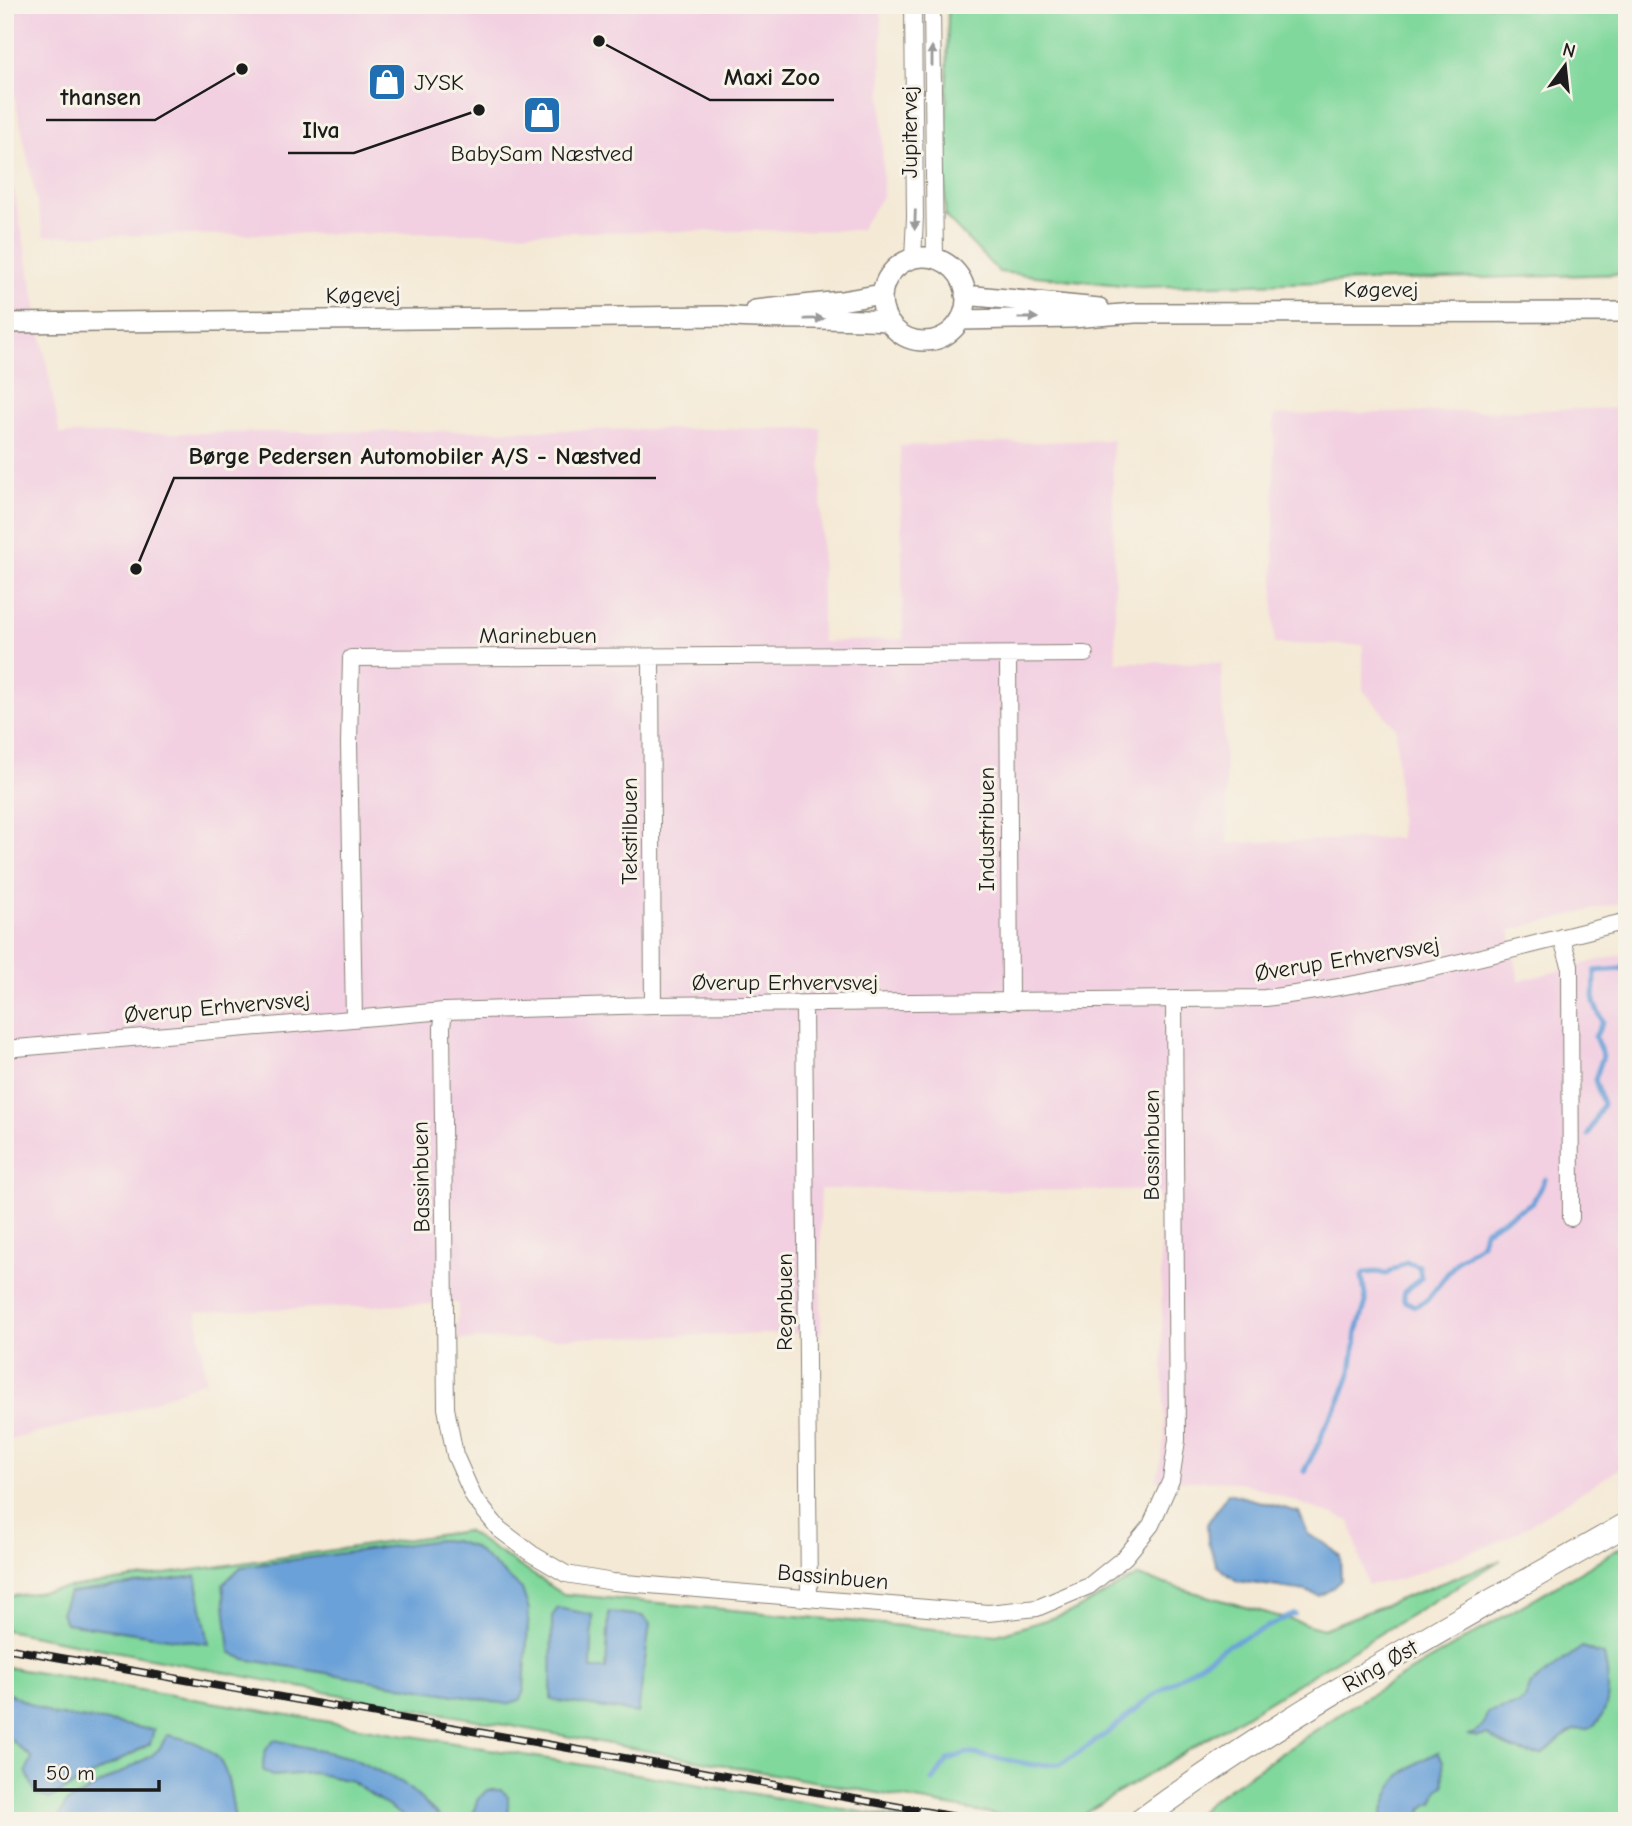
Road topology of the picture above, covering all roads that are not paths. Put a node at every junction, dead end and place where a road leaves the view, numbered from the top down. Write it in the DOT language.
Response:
graph roads {
  1 [pos="913,5"];
  2 [pos="932,5"];
  3 [pos="913,259"];
  4 [pos="934,259"];
  5 [pos="882,294"];
  6 [pos="965,295"];
  7 [pos="1627,312"];
  8 [pos="1135,313"];
  9 [pos="721,316"];
  10 [pos="960,320"];
  11 [pos="888,321"];
  12 [pos="5,323"];
  13 [pos="1085,654"];
  14 [pos="1008,655"];
  15 [pos="651,657"];
  16 [pos="1627,921"];
  17 [pos="1561,937"];
  18 [pos="1174,1000"];
  19 [pos="1010,1002"];
  20 [pos="653,1005"];
  21 [pos="804,1005"];
  22 [pos="444,1011"];
  23 [pos="354,1018"];
  24 [pos="5,1049"];
  25 [pos="1572,1218"];
  26 [pos="1627,1524"];
  27 [pos="809,1598"];
  28 [pos="1140,1821"];
  1 -- 3 [label="street, Jupitervej, one-way"];
  4 -- 2 [label="street, Jupitervej, one-way"];
  3 -- 4 [label="street"];
  3 -- 5 [label="street"];
  4 -- 6 [label="street"];
  5 -- 9 [label="street, Køgevej"];
  5 -- 11 [label="street"];
  6 -- 8 [label="street, Køgevej"];
  6 -- 10 [label="street"];
  7 -- 8 [label="street, Køgevej"];
  10 -- 8 [label="street, Køgevej, one-way"];
  9 -- 11 [label="street, Køgevej, one-way"];
  9 -- 12 [label="street, Køgevej"];
  10 -- 11 [label="street"];
  13 -- 14 [label="street, Marinebuen"];
  14 -- 15 [label="street, Marinebuen"];
  14 -- 19 [label="street, Industribuen"];
  15 -- 20 [label="street, Tekstilbuen"];
  15 -- 23 [label="street, Marinebuen"];
  16 -- 17 [label="street, Øverup Erhvervsvej"];
  17 -- 18 [label="street, Øverup Erhvervsvej"];
  17 -- 25 [label="street"];
  18 -- 19 [label="street, Øverup Erhvervsvej"];
  18 -- 27 [label="street, Bassinbuen"];
  19 -- 21 [label="street, Øverup Erhvervsvej"];
  20 -- 21 [label="street, Øverup Erhvervsvej"];
  20 -- 22 [label="street, Øverup Erhvervsvej"];
  21 -- 27 [label="street, Regnbuen"];
  22 -- 23 [label="street, Øverup Erhvervsvej"];
  22 -- 27 [label="street, Bassinbuen"];
  23 -- 24 [label="street, Øverup Erhvervsvej"];
  26 -- 28 [label="main road, Ring Øst"];
}
